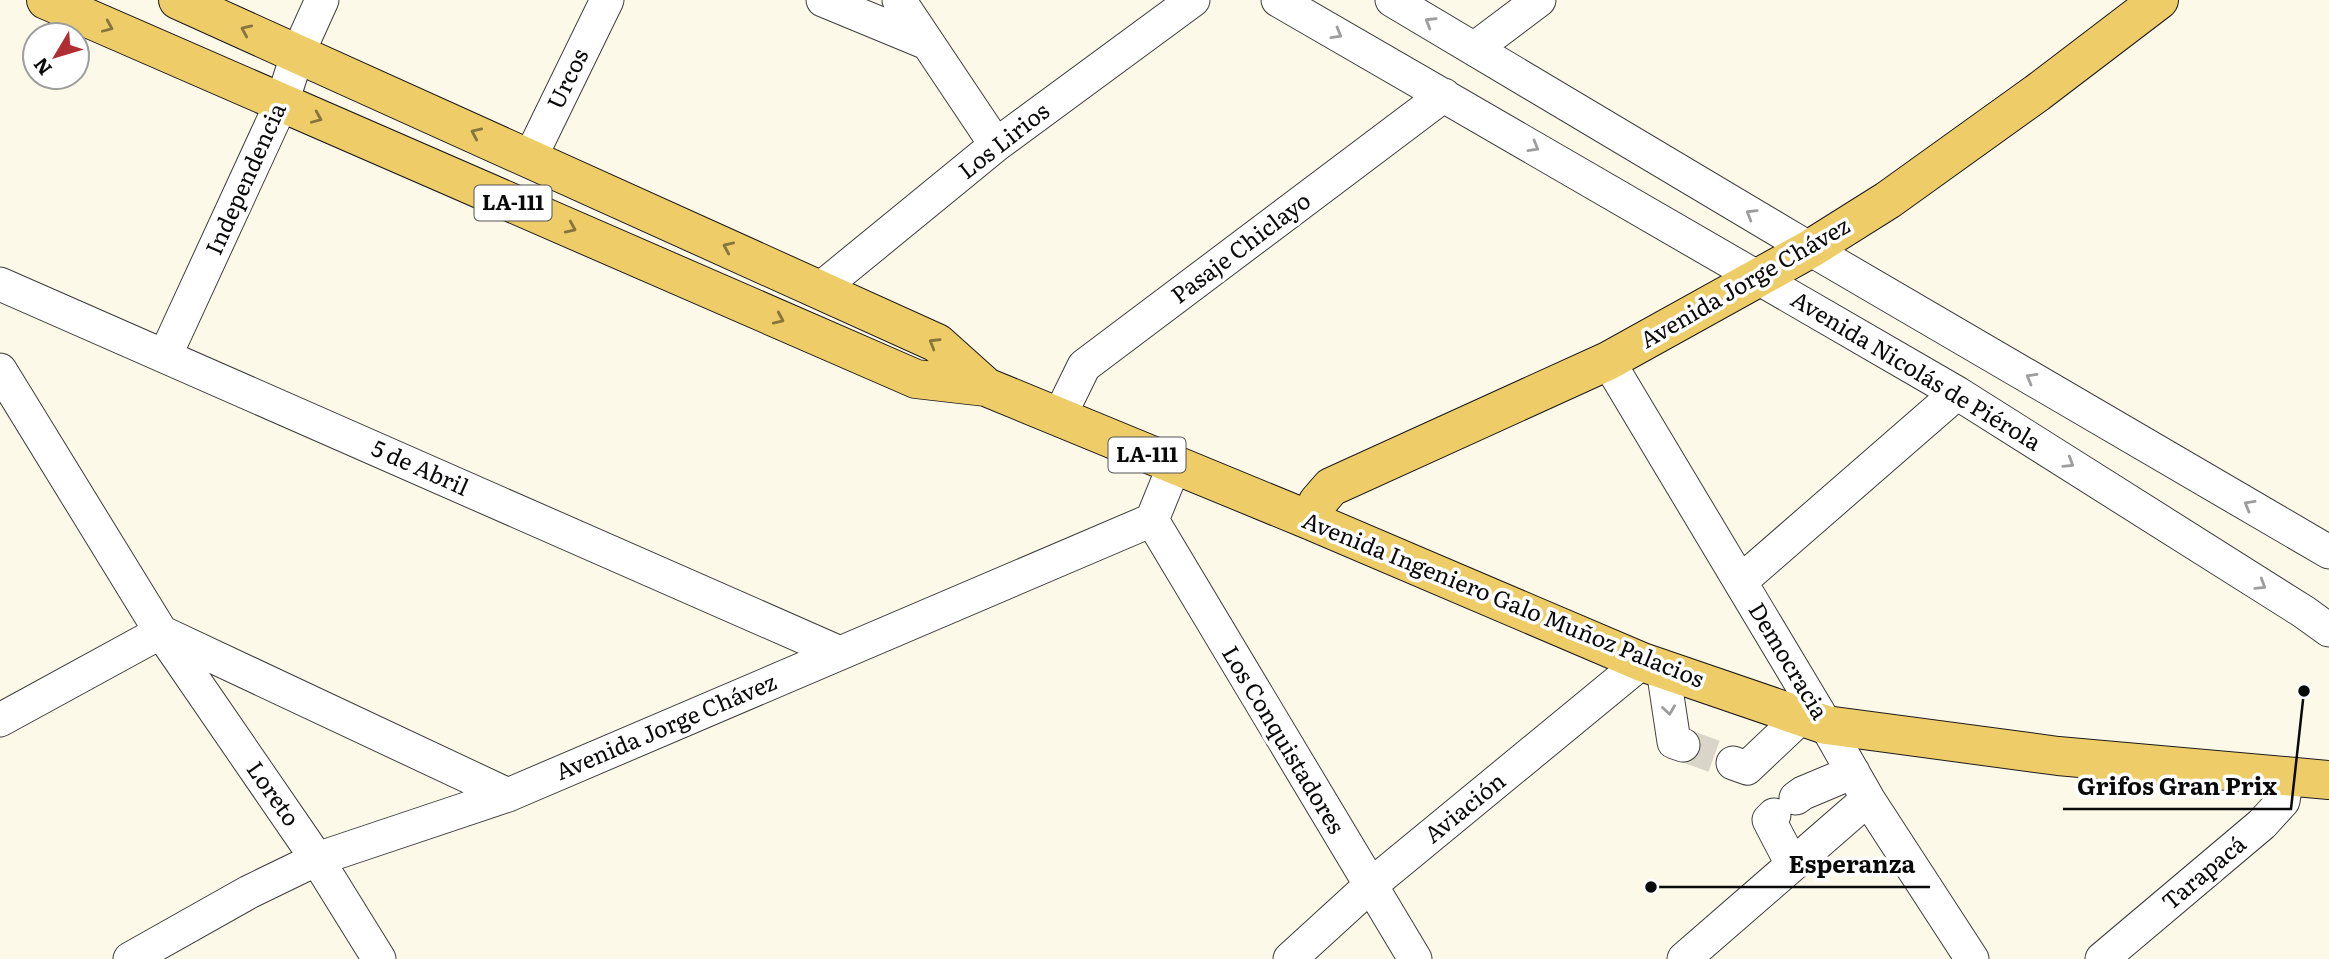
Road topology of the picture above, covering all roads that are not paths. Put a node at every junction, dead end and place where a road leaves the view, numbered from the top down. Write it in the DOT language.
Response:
graph roads {
  1 [pos="46,0"];
  2 [pos="178,0"];
  3 [pos="322,0"];
  4 [pos="607,0"];
  5 [pos="823,0"];
  6 [pos="899,0"];
  7 [pos="1194,0"];
  8 [pos="1278,0"];
  9 [pos="1392,0"];
  10 [pos="1539,0"];
  11 [pos="2158,0"];
  12 [pos="927,43"];
  13 [pos="1474,49"];
  14 [pos="298,54"];
  15 [pos="1444,95"];
  16 [pos="282,103"];
  17 [pos="996,145"];
  18 [pos="530,158"];
  19 [pos="1810,249"];
  20 [pos="1758,277"];
  21 [pos="0,284"];
  22 [pos="820,289"];
  23 [pos="165,356"];
  24 [pos="1608,361"];
  25 [pos="0,370"];
  26 [pos="986,387"];
  27 [pos="1957,393"];
  28 [pos="1059,417"];
  29 [pos="1174,466"];
  30 [pos="1152,520"];
  31 [pos="1310,520"];
  32 [pos="2329,552"];
  33 [pos="1741,581"];
  34 [pos="2329,630"];
  35 [pos="161,632"];
  36 [pos="840,653"];
  37 [pos="1653,666"];
  38 [pos="0,720"];
  39 [pos="1814,721"];
  40 [pos="1683,745"];
  41 [pos="2287,775"];
  42 [pos="2329,780"];
  43 [pos="1860,786"];
  44 [pos="508,795"];
  45 [pos="1779,811"];
  46 [pos="317,859"];
  47 [pos="1792,864"];
  48 [pos="1371,885"];
  49 [pos="130,959"];
  50 [pos="379,959"];
  51 [pos="1290,959"];
  52 [pos="1415,959"];
  53 [pos="1684,959"];
  54 [pos="1972,959"];
  55 [pos="2102,959"];
  1 -- 16 [label="main road, Avenida Ingeniero Galo Muñoz Palacios / LA-111, one-way"];
  14 -- 2 [label="main road, Avenida Ingeniero Galo Muñoz Palacios / LA-111, one-way"];
  3 -- 14 [label="street, Independencia"];
  4 -- 18 [label="street, Urcos"];
  5 -- 12 [label="street"];
  6 -- 12 [label="street"];
  7 -- 17 [label="street, Los Lirios"];
  8 -- 15 [label="street, Avenida Nicolás de Piérola, one-way"];
  13 -- 9 [label="street, one-way"];
  10 -- 13 [label="street"];
  11 -- 19 [label="main road, Avenida Jorge Chávez"];
  12 -- 17 [label="street"];
  19 -- 13 [label="street, one-way"];
  14 -- 16 [label="street, Independencia"];
  18 -- 14 [label="main road, Avenida Ingeniero Galo Muñoz Palacios / LA-111, one-way"];
  15 -- 20 [label="street, Avenida Nicolás de Piérola, one-way"];
  15 -- 28 [label="street, Pasaje Chiclayo"];
  16 -- 23 [label="street, Independencia"];
  16 -- 26 [label="main road, Avenida Ingeniero Galo Muñoz Palacios / LA-111, one-way"];
  17 -- 22 [label="street, Los Lirios"];
  22 -- 18 [label="main road, Avenida Ingeniero Galo Muñoz Palacios / LA-111, one-way"];
  19 -- 20 [label="main road, Avenida Jorge Chávez"];
  32 -- 19 [label="street, one-way"];
  20 -- 24 [label="main road, Avenida Jorge Chávez"];
  20 -- 27 [label="street, Avenida Nicolás de Piérola"];
  21 -- 23 [label="street, 5 de Abril"];
  26 -- 22 [label="main road, Avenida Ingeniero Galo Muñoz Palacios / LA-111, one-way"];
  23 -- 36 [label="street, 5 de Abril"];
  24 -- 31 [label="main road, Avenida Jorge Chávez"];
  24 -- 33 [label="street, Democracia"];
  25 -- 35 [label="street, Loreto"];
  26 -- 28 [label="main road, Avenida Ingeniero Galo Muñoz Palacios / LA-111"];
  27 -- 33 [label="street"];
  27 -- 34 [label="street, Avenida Nicolás de Piérola, one-way"];
  28 -- 29 [label="main road, Avenida Ingeniero Galo Muñoz Palacios / LA-111"];
  29 -- 30 [label="street"];
  29 -- 31 [label="main road, Avenida Ingeniero Galo Muñoz Palacios / LA-111"];
  30 -- 36 [label="street, Avenida Jorge Chávez"];
  30 -- 48 [label="street, Los Conquistadores"];
  31 -- 37 [label="main road, Avenida Ingeniero Galo Muñoz Palacios"];
  33 -- 39 [label="street, Democracia"];
  35 -- 38 [label="street"];
  35 -- 44 [label="street"];
  35 -- 46 [label="street, Loreto"];
  36 -- 44 [label="street, Avenida Jorge Chávez"];
  37 -- 39 [label="main road, Avenida Ingeniero Galo Muñoz Palacios"];
  37 -- 40 [label="street, one-way"];
  37 -- 48 [label="street, Aviación"];
  39 -- 41 [label="main road, Avenida Ingeniero Galo Muñoz Palacios"];
  39 -- 43 [label="street, Democracia"];
  39 -- 45 [label="street"];
  41 -- 42 [label="main road, Avenida Ingeniero Galo Muñoz Palacios"];
  41 -- 55 [label="street, Tarapacá"];
  43 -- 45 [label="street"];
  43 -- 47 [label="street"];
  43 -- 54 [label="street, Democracia"];
  44 -- 46 [label="street, Avenida Jorge Chávez"];
  45 -- 47 [label="street"];
  46 -- 49 [label="street, Avenida Jorge Chávez"];
  46 -- 50 [label="street, Loreto"];
  47 -- 53 [label="street"];
  48 -- 51 [label="street, Aviación"];
  48 -- 52 [label="street, Los Conquistadores"];
}
